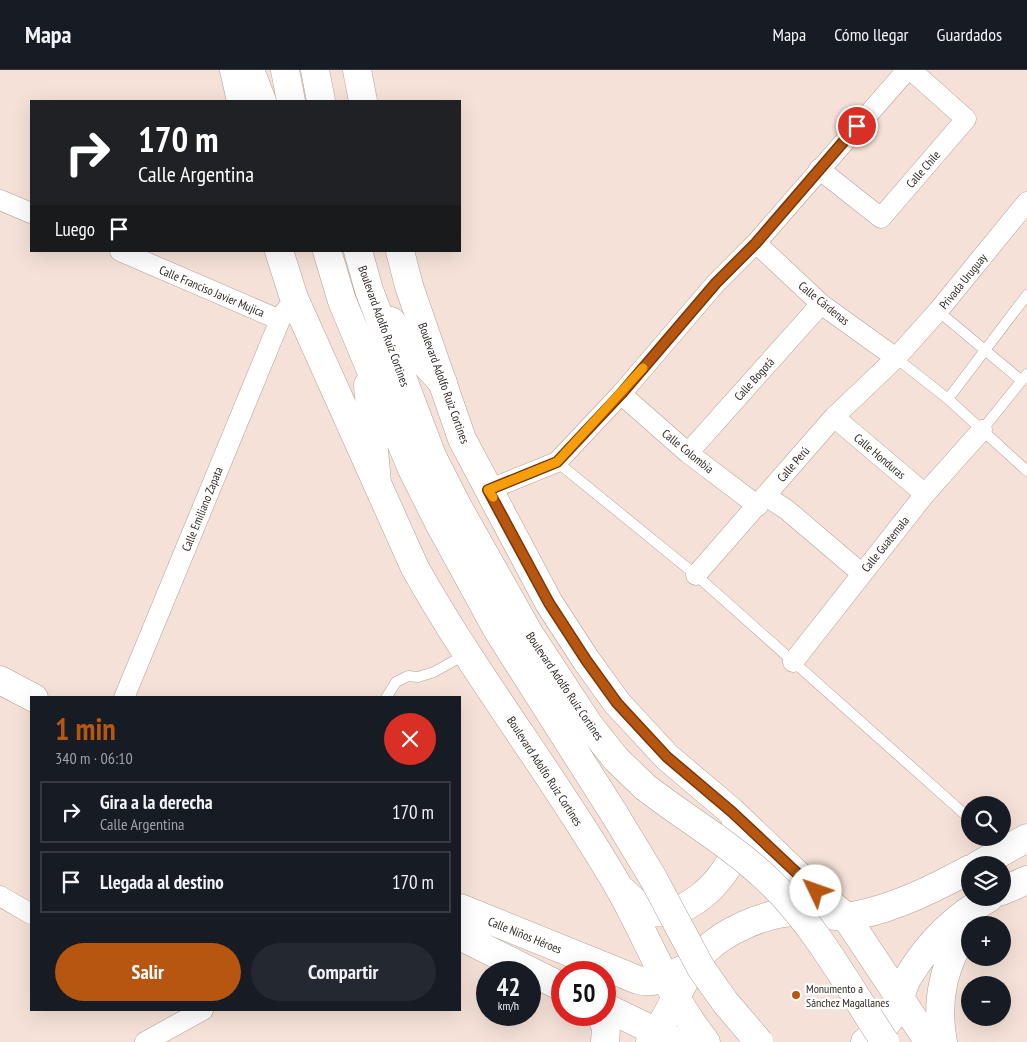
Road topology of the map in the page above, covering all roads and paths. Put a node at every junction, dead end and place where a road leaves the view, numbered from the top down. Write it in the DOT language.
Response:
graph roads {
  1 [pos="234,70"];
  2 [pos="250,70"];
  3 [pos="285,70"];
  4 [pos="315,70"];
  5 [pos="328,70"];
  6 [pos="356,70"];
  7 [pos="907,70"];
  8 [pos="912,70"];
  9 [pos="241,100"];
  10 [pos="262,100"];
  11 [pos="290,100"];
  12 [pos="321,100"];
  13 [pos="326,100"];
  14 [pos="363,100"];
  15 [pos="819,169"];
  16 [pos="0,200"];
  17 [pos="1027,202"];
  18 [pos="30,213"];
  19 [pos="756,243"];
  20 [pos="123,252"];
  21 [pos="279,252"];
  22 [pos="327,252"];
  23 [pos="358,252"];
  24 [pos="400,252"];
  25 [pos="369,290"];
  26 [pos="1027,295"];
  27 [pos="821,304"];
  28 [pos="287,309"];
  29 [pos="938,311"];
  30 [pos="985,350"];
  31 [pos="896,358"];
  32 [pos="366,359"];
  33 [pos="1024,377"];
  34 [pos="442,383"];
  35 [pos="621,394"];
  36 [pos="948,399"];
  37 [pos="834,417"];
  38 [pos="982,430"];
  39 [pos="688,453"];
  40 [pos="557,462"];
  41 [pos="1025,466"];
  42 [pos="377,483"];
  43 [pos="488,490"];
  44 [pos="925,494"];
  45 [pos="762,501"];
  46 [pos="861,574"];
  47 [pos="696,575"];
  48 [pos="467,653"];
  49 [pos="793,662"];
  50 [pos="0,680"];
  51 [pos="30,696"];
  52 [pos="125,696"];
  53 [pos="387,696"];
  54 [pos="0,697"];
  55 [pos="30,713"];
  56 [pos="701,786"];
  57 [pos="961,811"];
  58 [pos="1006,846"];
  59 [pos="991,856"];
  60 [pos="961,874"];
  61 [pos="617,884"];
  62 [pos="0,896"];
  63 [pos="978,906"];
  64 [pos="990,906"];
  65 [pos="461,908"];
  66 [pos="30,913"];
  67 [pos="980,916"];
  68 [pos="846,917"];
  69 [pos="461,936"];
  70 [pos="961,941"];
  71 [pos="551,982"];
  72 [pos="672,987"];
  73 [pos="900,998"];
  74 [pos="199,1011"];
  75 [pos="616,1013"];
  76 [pos="178,1016"];
  77 [pos="605,1026"];
  78 [pos="662,1039"];
  79 [pos="145,1042"];
  80 [pos="605,1042"];
  81 [pos="706,1042"];
  82 [pos="759,1042"];
  83 [pos="865,1042"];
  84 [pos="885,1042"];
  85 [pos="929,1042"];
  86 [pos="942,1042"];
  1 -- 9 [label="main road"];
  2 -- 10 [label="main road"];
  3 -- 11 [label="main road"];
  4 -- 12 [label="main road"];
  5 -- 13 [label="main road"];
  6 -- 14 [label="main road"];
  7 -- 15 [label="street"];
  8 -- 15 [label="street, Calle Chile"];
  15 -- 19 [label="street"];
  16 -- 18 [label="street"];
  17 -- 29 [label="street, Privada Uruguay"];
  19 -- 27 [label="street, Calle Cárdenas"];
  19 -- 35 [label="street"];
  20 -- 28 [label="street, Calle Franciso Javier Mujica"];
  21 -- 28 [label="main road, Boulevard Adolfo Ruiz Cortines"];
  22 -- 32 [label="main road, Boulevard Adolfo Ruíz Cortines"];
  23 -- 25 [label="main road, Boulevard Adolfo Ruíz Cortines"];
  24 -- 34 [label="main road, Boulevard Adolfo Ruiz Cortines"];
  25 -- 34 [label="main road"];
  25 -- 84 [label="main road, Boulevard Adolfo Ruíz Cortines, bridge"];
  26 -- 30 [label="lane"];
  27 -- 31 [label="street, Calle Cárdenas"];
  27 -- 39 [label="street, Calle Bogotá"];
  28 -- 42 [label="main road, Boulevard Adolfo Ruiz Cortines"];
  28 -- 52 [label="street, Calle Emiliano Zapata"];
  29 -- 30 [label="lane"];
  29 -- 31 [label="street, Privada Uruguay"];
  30 -- 33 [label="lane"];
  30 -- 36 [label="lane"];
  31 -- 36 [label="lane"];
  31 -- 37 [label="street, Calle Perú"];
  32 -- 42 [label="main road"];
  32 -- 82 [label="main road, Boulevard Adolfo Ruíz Cortines, bridge"];
  33 -- 38 [label="lane"];
  34 -- 43 [label="main road, Boulevard Adolfo Ruiz Cortines"];
  35 -- 39 [label="street, Calle Colombia"];
  35 -- 40 [label="street"];
  36 -- 38 [label="lane"];
  37 -- 44 [label="street, Calle Honduras"];
  37 -- 45 [label="street, Calle Perú"];
  38 -- 41 [label="lane"];
  38 -- 44 [label="street, Calle Guatemala"];
  39 -- 45 [label="street, Calle Colombia"];
  40 -- 43 [label="street"];
  40 -- 47 [label="lane"];
  42 -- 48 [label="main road, Boulevard Adolfo Ruiz Cortines"];
  43 -- 56 [label="main road, Boulevard Adolfo Ruiz Cortines"];
  44 -- 46 [label="street, Calle Guatemala"];
  45 -- 46 [label="street, Calle Colombia"];
  45 -- 47 [label="street, Calle Perú"];
  46 -- 49 [label="street, Calle Guatemala"];
  47 -- 49 [label="lane"];
  48 -- 53 [label="lane"];
  48 -- 61 [label="main road, Boulevard Adolfo Ruiz Cortines"];
  49 -- 57 [label="lane"];
  50 -- 51 [label="main road"];
  54 -- 55 [label="main road"];
  56 -- 61 [label="main road"];
  56 -- 68 [label="main road, Boulevard Adolfo Ruiz Cortines"];
  58 -- 59 [label="main road"];
  60 -- 68 [label="main road"];
  61 -- 72 [label="main road, Boulevard Adolfo Ruiz Cortines"];
  62 -- 66 [label="street"];
  63 -- 73 [label="main road"];
  64 -- 67 [label="main road"];
  65 -- 72 [label="main road, Calle Niños Héroes"];
  68 -- 72 [label="main road"];
  68 -- 73 [label="main road, Boulevard Adolfo Ruiz Cortines"];
  69 -- 71 [label="main road"];
  70 -- 86 [label="main road"];
  72 -- 78 [label="main road"];
  72 -- 81 [label="main road, Boulevard Adolfo Ruiz Cortines"];
  73 -- 83 [label="main road"];
  73 -- 85 [label="main road, Boulevard Adolfo Ruiz Cortines"];
  74 -- 76 [label="street"];
  75 -- 78 [label="main road"];
  76 -- 79 [label="street"];
  77 -- 80 [label="main road"];
}
